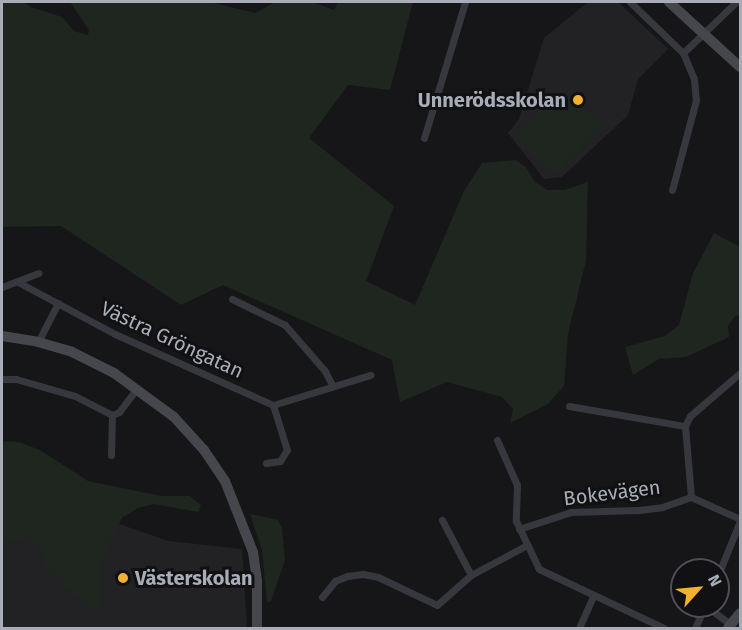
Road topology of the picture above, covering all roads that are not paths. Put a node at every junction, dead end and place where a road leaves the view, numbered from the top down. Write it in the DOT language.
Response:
graph roads {
  1 [pos="465,2"];
  2 [pos="630,2"];
  3 [pos="669,2"];
  4 [pos="736,2"];
  5 [pos="703,33"];
  6 [pos="683,53"];
  7 [pos="741,67"];
  8 [pos="424,138"];
  9 [pos="672,190"];
  10 [pos="38,273"];
  11 [pos="18,282"];
  12 [pos="2,287"];
  13 [pos="232,299"];
  14 [pos="58,303"];
  15 [pos="2,336"];
  16 [pos="38,342"];
  17 [pos="741,373"];
  18 [pos="370,375"];
  19 [pos="2,379"];
  20 [pos="332,385"];
  21 [pos="137,388"];
  22 [pos="273,405"];
  23 [pos="569,406"];
  24 [pos="112,415"];
  25 [pos="685,426"];
  26 [pos="496,440"];
  27 [pos="111,455"];
  28 [pos="266,463"];
  29 [pos="691,497"];
  30 [pos="442,519"];
  31 [pos="741,520"];
  32 [pos="519,529"];
  33 [pos="527,545"];
  34 [pos="725,558"];
  35 [pos="471,575"];
  36 [pos="593,596"];
  37 [pos="322,597"];
  38 [pos="741,613"];
  39 [pos="729,627"];
  40 [pos="257,628"];
  41 [pos="579,628"];
  42 [pos="664,628"];
  1 -- 8 [label="street"];
  2 -- 6 [label="street"];
  3 -- 5 [label="street"];
  4 -- 5 [label="street"];
  5 -- 6 [label="street"];
  5 -- 7 [label="street"];
  6 -- 9 [label="street"];
  10 -- 11 [label="street"];
  11 -- 12 [label="street"];
  11 -- 14 [label="street, Västra Gröngatan"];
  13 -- 20 [label="street"];
  14 -- 16 [label="street"];
  14 -- 22 [label="street, Västra Gröngatan"];
  15 -- 16 [label="street"];
  16 -- 21 [label="street"];
  17 -- 25 [label="street"];
  18 -- 20 [label="street"];
  19 -- 24 [label="street"];
  20 -- 22 [label="street"];
  21 -- 24 [label="street"];
  21 -- 40 [label="street"];
  22 -- 28 [label="street"];
  23 -- 25 [label="street"];
  24 -- 27 [label="street"];
  25 -- 29 [label="street"];
  26 -- 32 [label="street"];
  29 -- 31 [label="street, Bokevägen"];
  29 -- 32 [label="street, Bokevägen"];
  30 -- 35 [label="street"];
  31 -- 34 [label="street"];
  32 -- 33 [label="street"];
  33 -- 35 [label="street"];
  33 -- 36 [label="street"];
  35 -- 37 [label="street"];
  36 -- 41 [label="street"];
  36 -- 42 [label="street"];
  38 -- 39 [label="street"];
}
